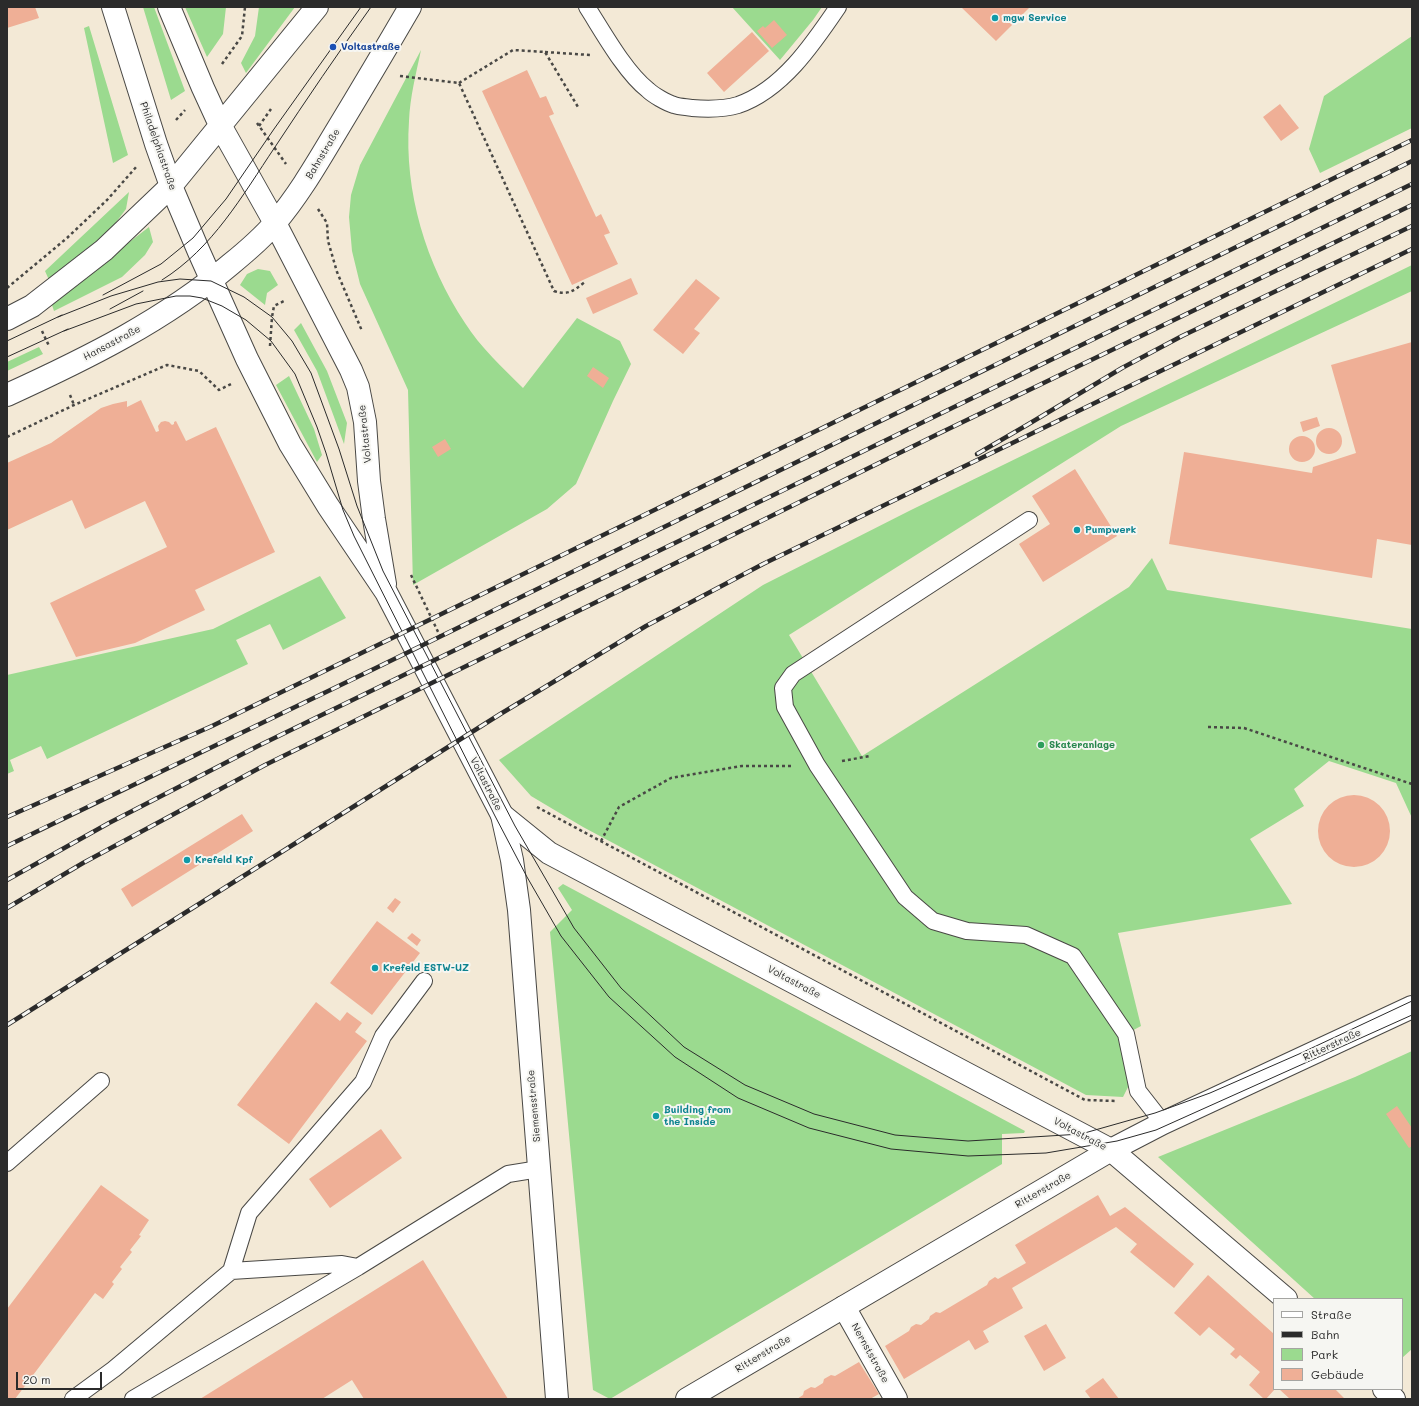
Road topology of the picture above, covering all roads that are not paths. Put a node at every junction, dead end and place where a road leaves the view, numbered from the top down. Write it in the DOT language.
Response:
graph roads {
  1 [pos="113,7"];
  2 [pos="169,7"];
  3 [pos="317,7"];
  4 [pos="410,7"];
  5 [pos="587,7"];
  6 [pos="838,7"];
  7 [pos="220,125"];
  8 [pos="172,186"];
  9 [pos="275,223"];
  10 [pos="212,281"];
  11 [pos="7,319"];
  12 [pos="7,395"];
  13 [pos="1029,520"];
  14 [pos="386,592"];
  15 [pos="502,815"];
  16 [pos="424,981"];
  17 [pos="1412,1007"];
  18 [pos="101,1081"];
  19 [pos="1163,1123"];
  20 [pos="1111,1150"];
  21 [pos="7,1163"];
  22 [pos="539,1169"];
  23 [pos="358,1267"];
  24 [pos="231,1271"];
  25 [pos="1285,1298"];
  26 [pos="844,1306"];
  27 [pos="1385,1390"];
  28 [pos="74,1399"];
  29 [pos="133,1399"];
  30 [pos="557,1399"];
  31 [pos="687,1399"];
  32 [pos="896,1399"];
  33 [pos="1394,1399"];
  1 -- 8 [label="main road, Philadelphiastraße"];
  2 -- 7 [label="main road"];
  3 -- 7 [label="main road"];
  4 -- 9 [label="main road, Bahnstraße"];
  5 -- 6 [label="lane"];
  7 -- 8 [label="main road"];
  7 -- 9 [label="main road"];
  8 -- 10 [label="main road, Philadelphiastraße"];
  8 -- 11 [label="main road"];
  9 -- 10 [label="main road, Bahnstraße"];
  9 -- 14 [label="main road, Voltastraße"];
  10 -- 12 [label="main road, Hansastraße"];
  10 -- 14 [label="main road, Voltastraße"];
  13 -- 19 [label="lane"];
  14 -- 15 [label="main road, Voltastraße"];
  15 -- 20 [label="main road, Voltastraße"];
  15 -- 22 [label="main road, Siemensstraße"];
  16 -- 24 [label="lane"];
  17 -- 19 [label="main road, Ritterstraße"];
  18 -- 21 [label="lane"];
  19 -- 20 [label="main road, Ritterstraße"];
  20 -- 25 [label="main road, Voltastraße"];
  20 -- 26 [label="main road, Ritterstraße"];
  22 -- 23 [label="lane"];
  22 -- 30 [label="main road, Siemensstraße"];
  23 -- 24 [label="lane"];
  23 -- 29 [label="lane"];
  24 -- 28 [label="lane"];
  26 -- 31 [label="main road, Ritterstraße"];
  26 -- 32 [label="main road, Nernststraße"];
  27 -- 33 [label="main road"];
}
